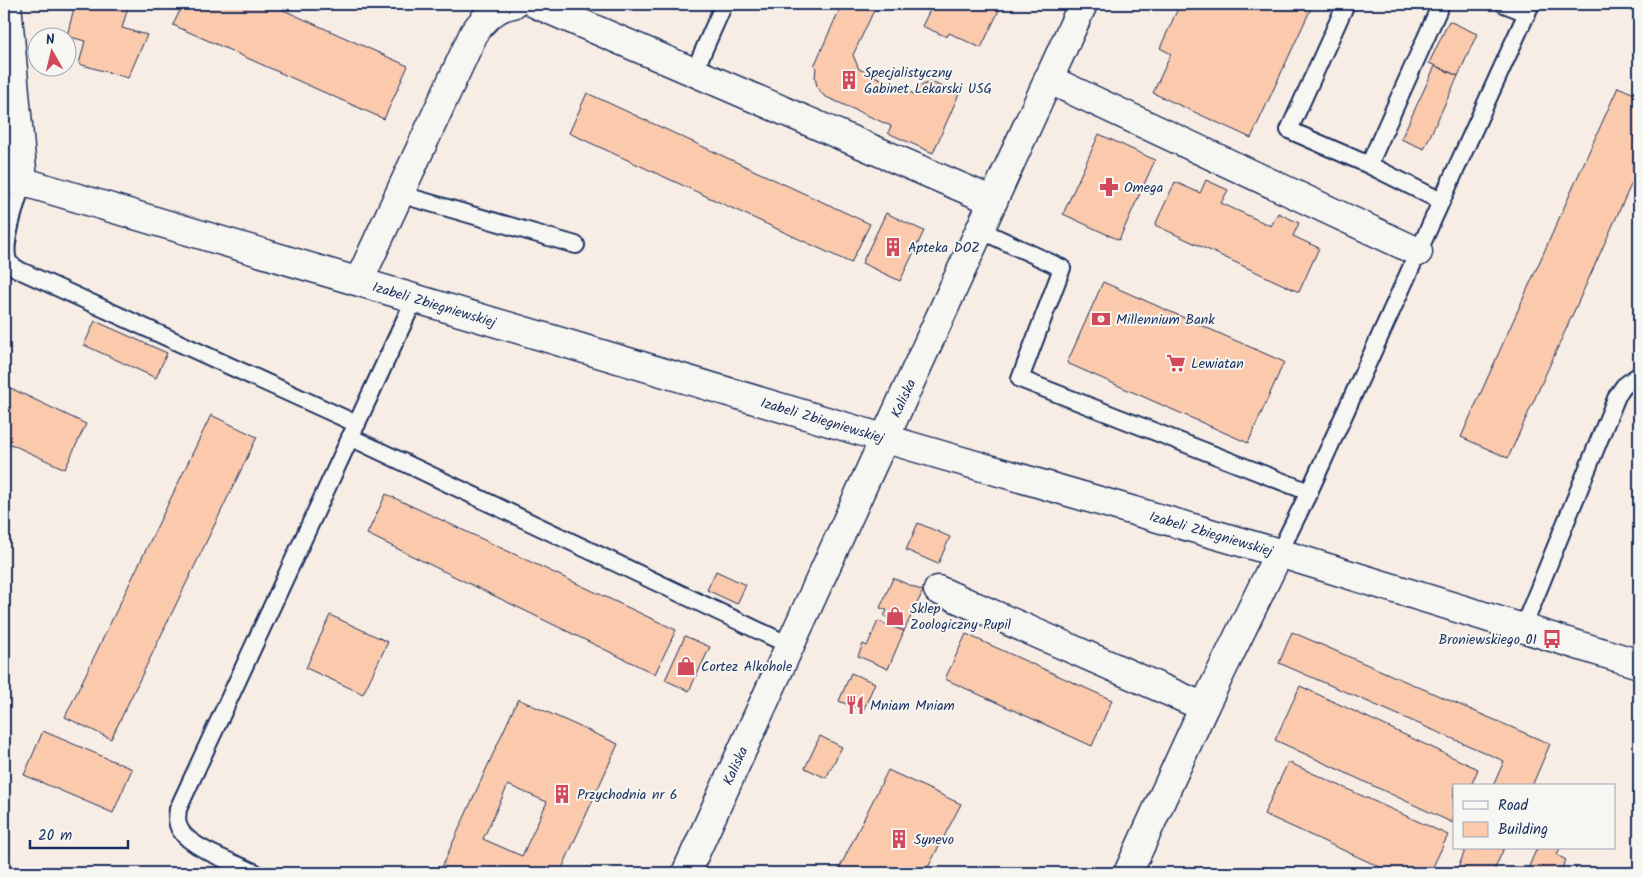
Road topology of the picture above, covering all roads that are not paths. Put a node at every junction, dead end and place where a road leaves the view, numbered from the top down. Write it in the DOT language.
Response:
graph roads {
  1 [pos="6,4"];
  2 [pos="513,4"];
  3 [pos="536,4"];
  4 [pos="724,4"];
  5 [pos="1083,4"];
  6 [pos="1346,4"];
  7 [pos="1441,4"];
  8 [pos="1504,4"];
  9 [pos="1529,9"];
  10 [pos="694,72"];
  11 [pos="1048,79"];
  12 [pos="1368,165"];
  13 [pos="14,178"];
  14 [pos="400,194"];
  15 [pos="993,200"];
  16 [pos="1442,201"];
  17 [pos="980,230"];
  18 [pos="576,245"];
  19 [pos="1418,252"];
  20 [pos="359,282"];
  21 [pos="415,298"];
  22 [pos="1639,375"];
  23 [pos="354,431"];
  24 [pos="884,438"];
  25 [pos="1309,492"];
  26 [pos="1279,553"];
  27 [pos="938,590"];
  28 [pos="1522,630"];
  29 [pos="791,646"];
  30 [pos="1639,664"];
  31 [pos="1204,707"];
  32 [pos="256,873"];
  33 [pos="686,873"];
  34 [pos="1128,873"];
  1 -- 13 [label="street"];
  2 -- 14 [label="street"];
  3 -- 10 [label="street"];
  4 -- 10 [label="lane"];
  5 -- 11 [label="street, Kaliska"];
  6 -- 12 [label="lane"];
  7 -- 12 [label="lane"];
  8 -- 9 [label="lane"];
  9 -- 16 [label="lane"];
  10 -- 15 [label="street"];
  11 -- 15 [label="street, Kaliska"];
  11 -- 19 [label="street"];
  12 -- 16 [label="lane"];
  13 -- 20 [label="street, Izabeli Zbiegniewskiej"];
  13 -- 23 [label="lane"];
  14 -- 18 [label="lane"];
  14 -- 20 [label="street"];
  15 -- 17 [label="street, Kaliska"];
  16 -- 19 [label="lane"];
  17 -- 24 [label="street, Kaliska"];
  17 -- 25 [label="lane"];
  19 -- 25 [label="lane"];
  20 -- 21 [label="street, Izabeli Zbiegniewskiej"];
  21 -- 23 [label="lane"];
  21 -- 24 [label="street, Izabeli Zbiegniewskiej"];
  22 -- 28 [label="lane"];
  23 -- 29 [label="lane"];
  23 -- 32 [label="lane"];
  24 -- 26 [label="street, Izabeli Zbiegniewskiej"];
  24 -- 29 [label="street, Kaliska"];
  25 -- 26 [label="lane"];
  26 -- 28 [label="street, Izabeli Zbiegniewskiej"];
  26 -- 31 [label="street"];
  27 -- 31 [label="street"];
  28 -- 30 [label="street, Izabeli Zbiegniewskiej"];
  29 -- 33 [label="street, Kaliska"];
  31 -- 34 [label="street"];
}
